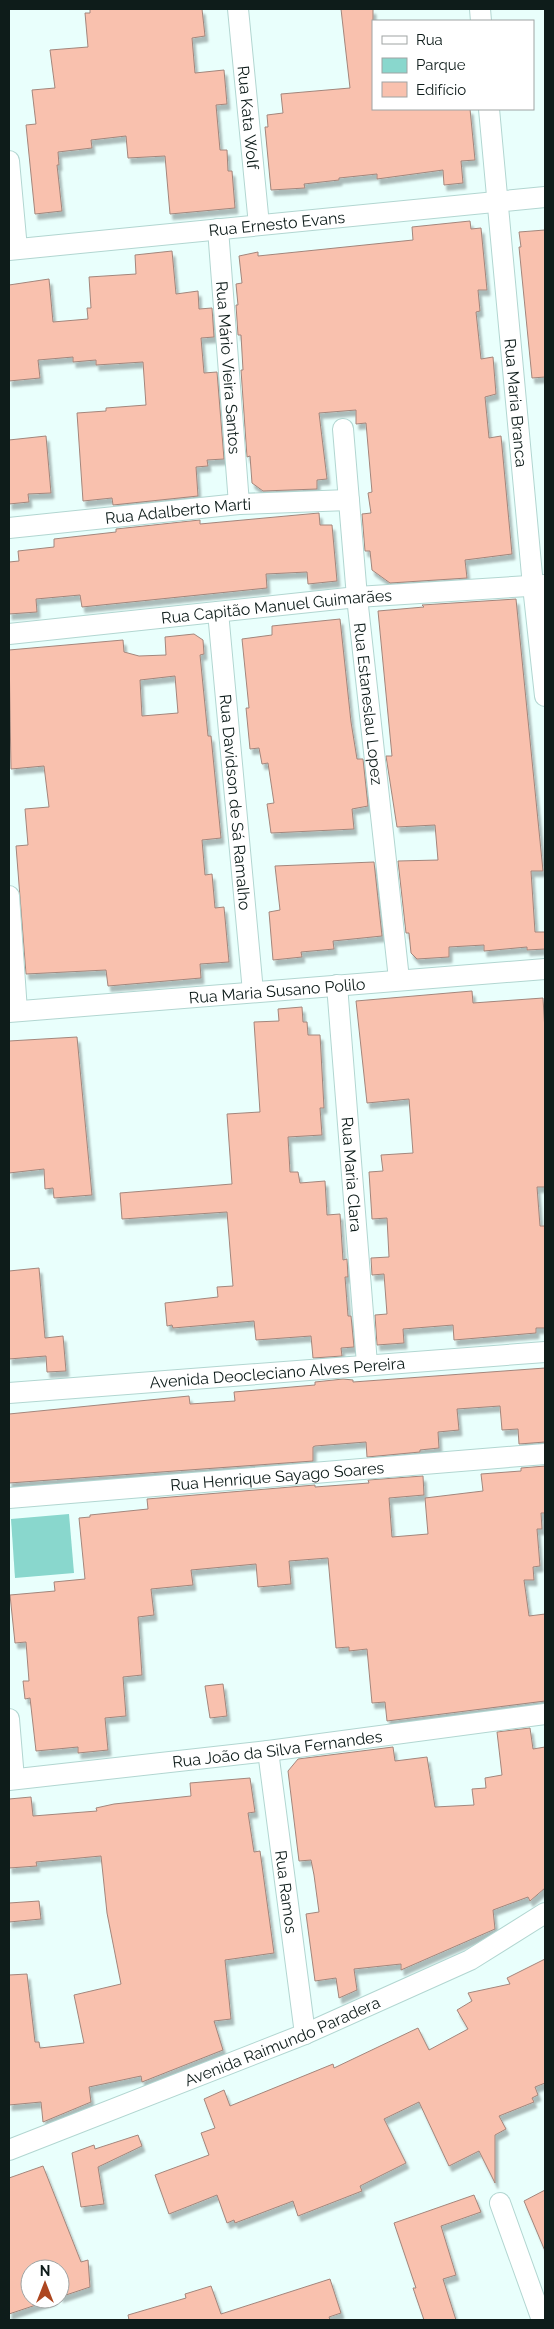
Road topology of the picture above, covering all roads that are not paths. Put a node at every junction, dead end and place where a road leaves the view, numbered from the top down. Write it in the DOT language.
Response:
graph roads {
  1 [pos="238,9"];
  2 [pos="489,110"];
  3 [pos="9,161"];
  4 [pos="545,197"];
  5 [pos="498,201"];
  6 [pos="259,225"];
  7 [pos="218,229"];
  8 [pos="13,250"];
  9 [pos="343,429"];
  10 [pos="349,500"];
  11 [pos="239,504"];
  12 [pos="9,528"];
  13 [pos="539,586"];
  14 [pos="358,598"];
  15 [pos="218,612"];
  16 [pos="9,634"];
  17 [pos="544,673"];
  18 [pos="545,696"];
  19 [pos="9,896"];
  20 [pos="545,969"];
  21 [pos="399,980"];
  22 [pos="337,985"];
  23 [pos="253,992"];
  24 [pos="13,1012"];
  25 [pos="545,1352"];
  26 [pos="367,1364"];
  27 [pos="9,1393"];
  28 [pos="545,1454"];
  29 [pos="9,1498"];
  30 [pos="545,1714"];
  31 [pos="9,1720"];
  32 [pos="268,1751"];
  33 [pos="11,1779"];
  34 [pos="545,1913"];
  35 [pos="305,2034"];
  36 [pos="9,2150"];
  37 [pos="500,2203"];
  38 [pos="542,2320"];
  1 -- 6 [label="street, Rua Kata Wolf"];
  2 -- 5 [label="street, Rua Maria Branca"];
  3 -- 8 [label="street"];
  4 -- 5 [label="street, Rua Ernesto Evans"];
  5 -- 6 [label="street, Rua Ernesto Evans"];
  5 -- 13 [label="street, Rua Maria Branca"];
  6 -- 7 [label="street, Rua Ernesto Evans"];
  7 -- 8 [label="street, Rua Ernesto Evans"];
  7 -- 11 [label="street, Rua Mário Vieira Santos"];
  9 -- 10 [label="street, Rua Estaneslau Lopez"];
  10 -- 11 [label="street, Rua Adalberto Marti"];
  10 -- 14 [label="street, Rua Estaneslau Lopez"];
  11 -- 12 [label="street, Rua Adalberto Marti"];
  13 -- 14 [label="street, Rua Capitão Manuel Guimarães"];
  13 -- 17 [label="street, Rua Maria Branca"];
  14 -- 15 [label="street, Rua Capitão Manuel Guimarães"];
  14 -- 21 [label="street, Rua Estaneslau Lopez"];
  15 -- 16 [label="street, Rua Capitão Manuel Guimarães"];
  15 -- 23 [label="street, Rua Davidson de Sá Ramalho"];
  17 -- 18 [label="street, Rua Maria Branca"];
  19 -- 24 [label="street"];
  20 -- 21 [label="street, Rua Maria Susano Polilo"];
  21 -- 22 [label="street, Rua Maria Susano Polilo"];
  22 -- 23 [label="street, Rua Maria Susano Polilo"];
  22 -- 26 [label="street, Rua Maria Clara"];
  23 -- 24 [label="street, Rua Maria Susano Polilo"];
  25 -- 26 [label="street, Avenida Deocleciano Alves Pereira"];
  26 -- 27 [label="street, Avenida Deocleciano Alves Pereira"];
  28 -- 29 [label="street, Rua Henrique Sayago Soares"];
  30 -- 32 [label="street, Rua João da Silva Fernandes"];
  31 -- 33 [label="street"];
  32 -- 33 [label="street, Rua João da Silva Fernandes"];
  32 -- 35 [label="street, Rua Ramos"];
  34 -- 35 [label="street, Avenida Raimundo Paradera"];
  35 -- 36 [label="street, Avenida Raimundo Paradera"];
  37 -- 38 [label="street"];
}
